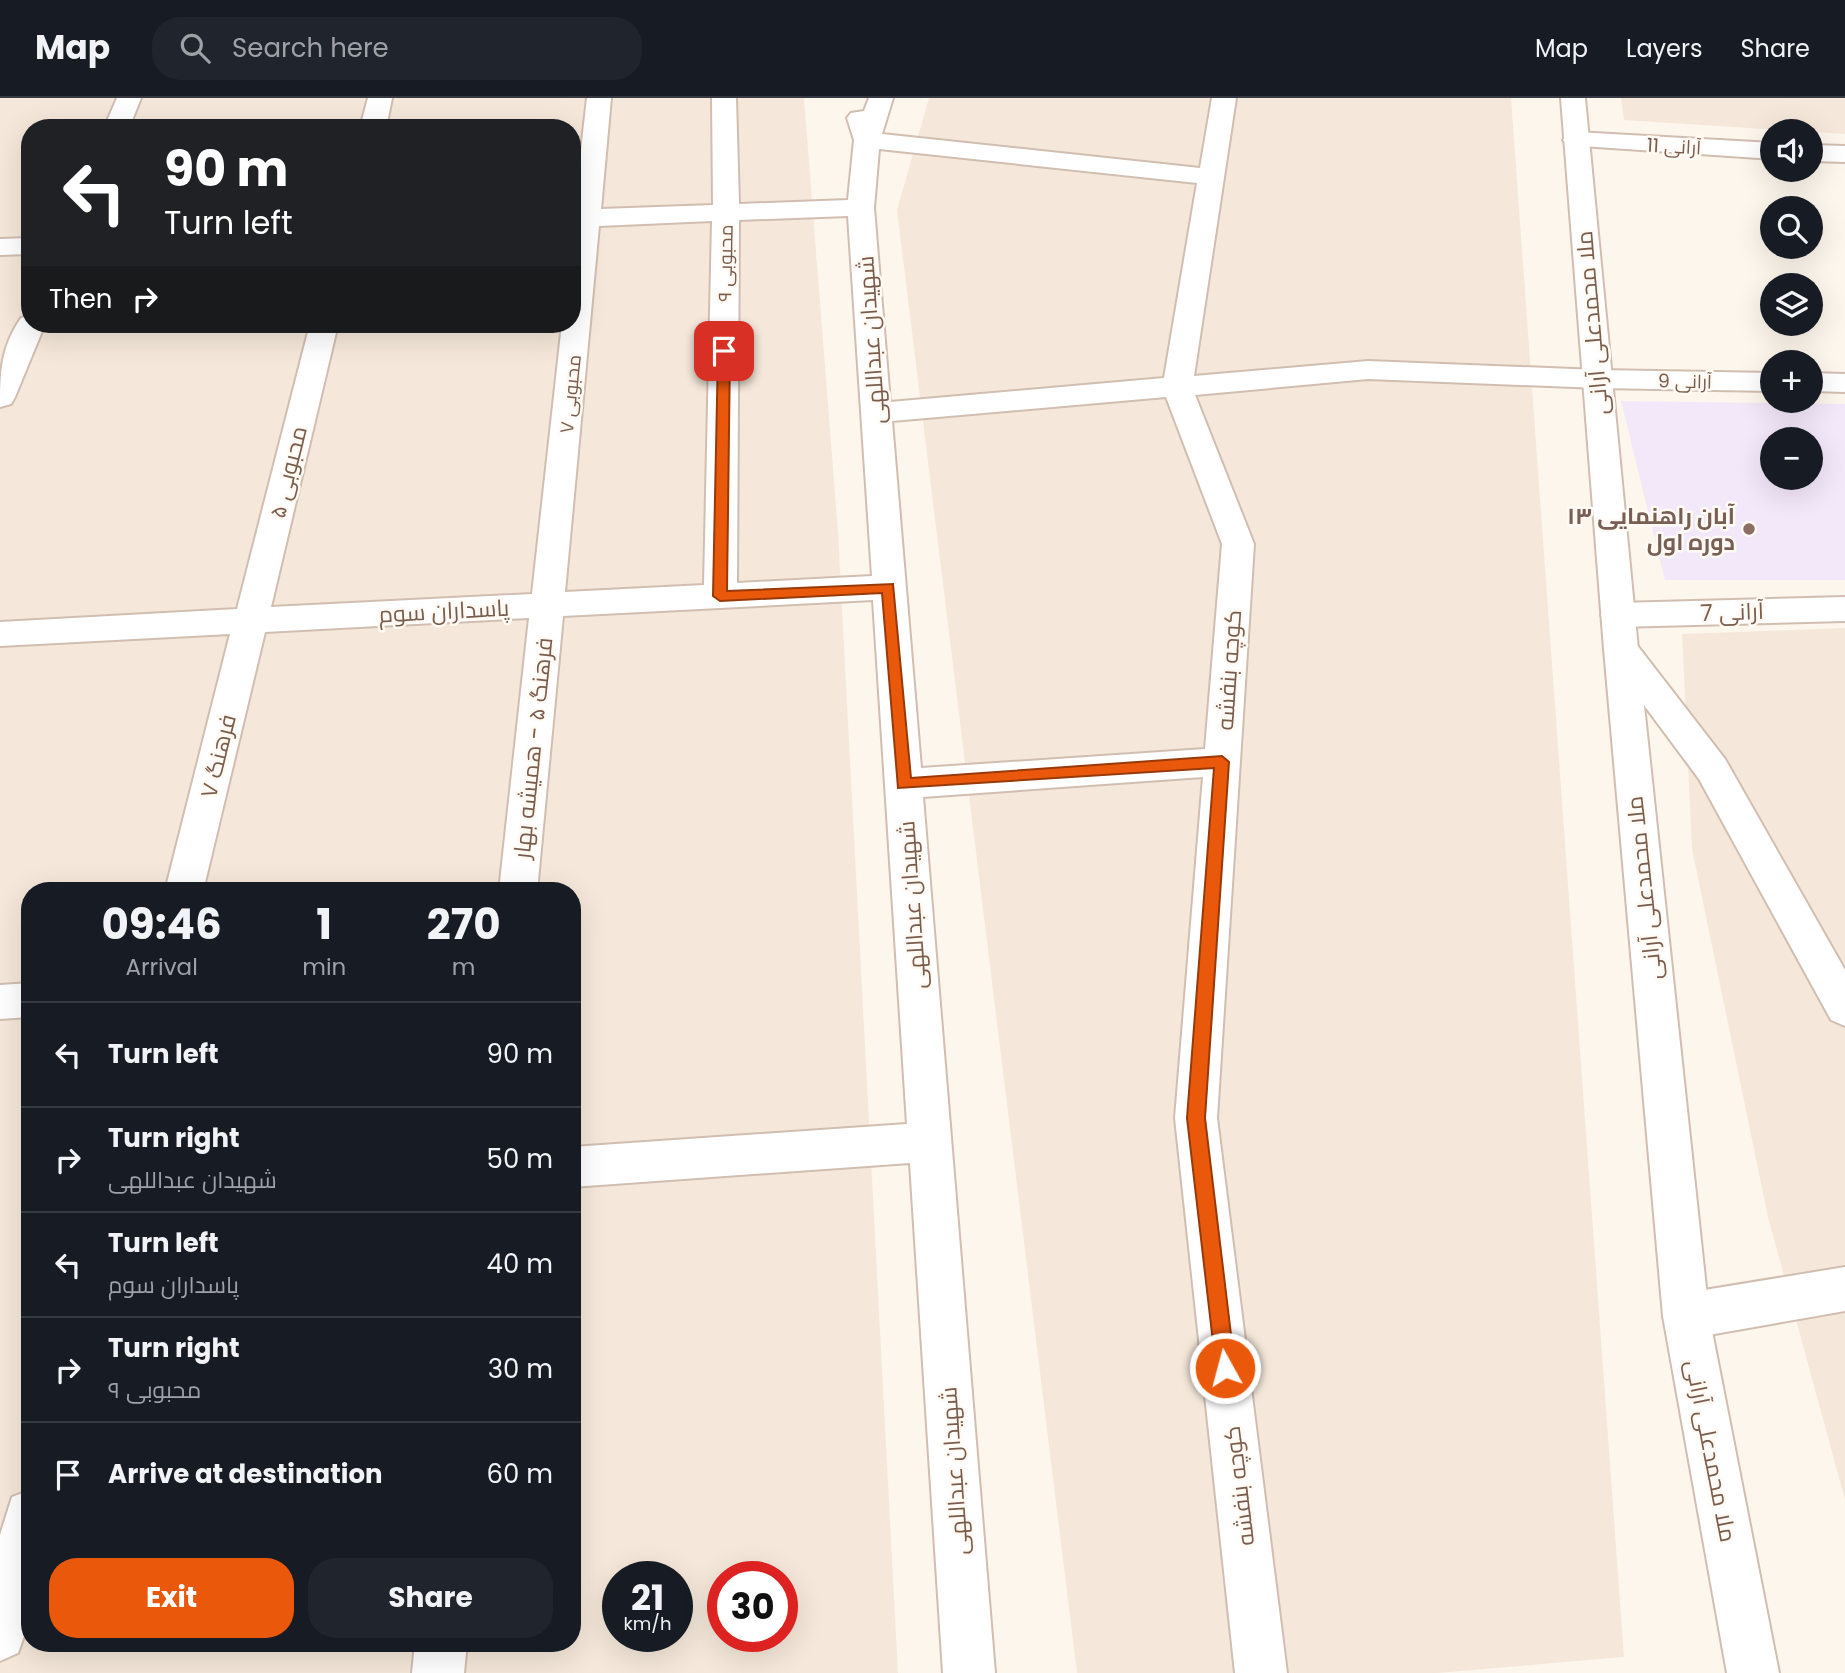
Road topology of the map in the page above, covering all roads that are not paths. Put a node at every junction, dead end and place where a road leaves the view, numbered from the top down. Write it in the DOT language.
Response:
graph roads {
  1 [pos="129,98"];
  2 [pos="380,98"];
  3 [pos="599,98"];
  4 [pos="724,98"];
  5 [pos="854,98"];
  6 [pos="881,98"];
  7 [pos="1224,98"];
  8 [pos="1573,98"];
  9 [pos="120,119"];
  10 [pos="375,119"];
  11 [pos="867,139"];
  12 [pos="1576,140"];
  13 [pos="1760,150"];
  14 [pos="1823,153"];
  15 [pos="1845,154"];
  16 [pos="1211,177"];
  17 [pos="861,208"];
  18 [pos="726,214"];
  19 [pos="588,218"];
  20 [pos="21,246"];
  21 [pos="0,247"];
  22 [pos="581,286"];
  23 [pos="28,333"];
  24 [pos="322,333"];
  25 [pos="576,333"];
  26 [pos="1598,379"];
  27 [pos="1760,382"];
  28 [pos="1823,382"];
  29 [pos="1845,383"];
  30 [pos="1177,388"];
  31 [pos="0,397"];
  32 [pos="876,413"];
  33 [pos="888,587"];
  34 [pos="720,596"];
  35 [pos="548,606"];
  36 [pos="1845,609"];
  37 [pos="251,621"];
  38 [pos="1620,632"];
  39 [pos="0,634"];
  40 [pos="1222,762"];
  41 [pos="904,784"];
  42 [pos="186,882"];
  43 [pos="519,882"];
  44 [pos="21,1001"];
  45 [pos="0,1002"];
  46 [pos="1845,1009"];
  47 [pos="929,1142"];
  48 [pos="581,1166"];
  49 [pos="1845,1289"];
  50 [pos="1686,1316"];
  51 [pos="21,1551"];
  52 [pos="0,1635"];
  53 [pos="440,1652"];
  54 [pos="438,1673"];
  55 [pos="969,1673"];
  56 [pos="1261,1673"];
  57 [pos="1753,1673"];
  1 -- 9 [label="street"];
  2 -- 10 [label="street"];
  3 -- 19 [label="street, محبوبی ۷"];
  4 -- 18 [label="street, محبوبی ۹"];
  5 -- 11 [label="street"];
  6 -- 11 [label="street, شهیدان عبداللهی"];
  7 -- 16 [label="street"];
  8 -- 12 [label="street, ملا محمدعلی آرانی"];
  11 -- 16 [label="street"];
  11 -- 17 [label="street, شهیدان عبداللهی"];
  12 -- 13 [label="street, آرانی 11"];
  12 -- 26 [label="street, ملا محمدعلی آرانی"];
  14 -- 15 [label="street"];
  16 -- 30 [label="street"];
  17 -- 18 [label="street"];
  17 -- 32 [label="street, شهیدان عبداللهی"];
  18 -- 19 [label="street"];
  18 -- 34 [label="street, محبوبی ۹"];
  19 -- 22 [label="street, محبوبی ۷"];
  20 -- 21 [label="street"];
  23 -- 31 [label="street"];
  24 -- 37 [label="street, محبوبی ۵"];
  25 -- 35 [label="street, محبوبی ۷"];
  26 -- 27 [label="street, آرانی 9"];
  26 -- 30 [label="street, آرانی 9"];
  26 -- 38 [label="street, ملا محمدعلی آرانی"];
  28 -- 29 [label="street"];
  30 -- 32 [label="street, آرانی 9"];
  30 -- 40 [label="street, کوچه بنفشه"];
  32 -- 33 [label="street, شهیدان عبداللهی"];
  33 -- 34 [label="street, پاسداران سوم"];
  33 -- 41 [label="street, شهیدان عبداللهی"];
  34 -- 35 [label="street, پاسداران سوم"];
  35 -- 37 [label="street, پاسداران سوم"];
  35 -- 43 [label="street, فرهنگ ۵ - همیشه بهار"];
  36 -- 38 [label="street, آرانی 7"];
  37 -- 39 [label="street, پاسداران سوم"];
  37 -- 42 [label="street, فرهنگ ۷"];
  38 -- 46 [label="street"];
  38 -- 50 [label="street, ملا محمدعلی آرانی"];
  40 -- 41 [label="street"];
  40 -- 56 [label="street, کوچه بنفشه"];
  41 -- 47 [label="street, شهیدان عبداللهی"];
  44 -- 45 [label="street"];
  47 -- 48 [label="street"];
  47 -- 55 [label="street, شهیدان عبداللهی"];
  49 -- 50 [label="street"];
  50 -- 57 [label="street, ملا محمدعلی آرانی"];
  51 -- 52 [label="street"];
  53 -- 54 [label="street"];
}
